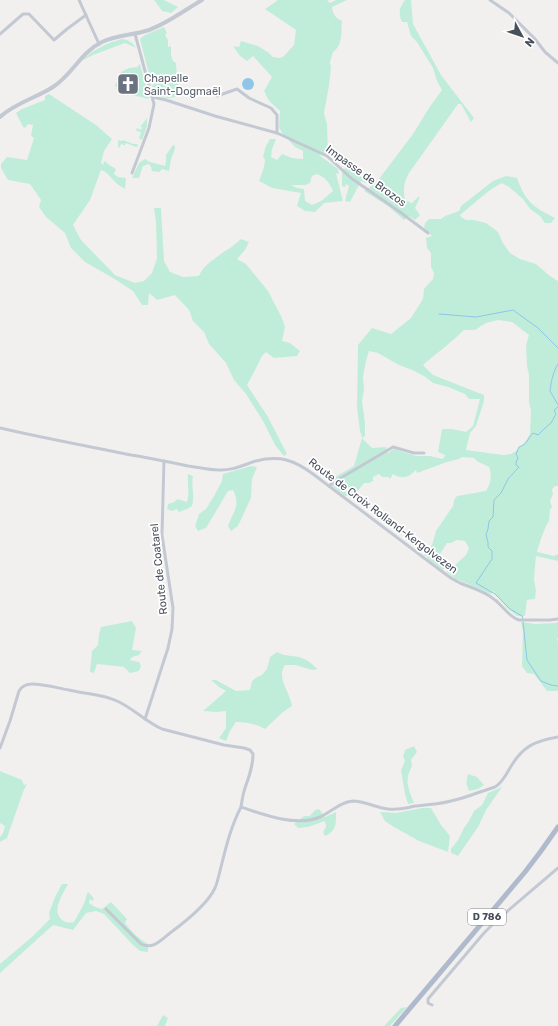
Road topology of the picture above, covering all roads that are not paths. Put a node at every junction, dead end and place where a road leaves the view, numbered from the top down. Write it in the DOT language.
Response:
graph roads {
  1 [pos="79,0"];
  2 [pos="202,0"];
  3 [pos="490,0"];
  4 [pos="86,15"];
  5 [pos="0,34"];
  6 [pos="135,34"];
  7 [pos="99,44"];
  8 [pos="558,63"];
  9 [pos="217,96"];
  10 [pos="153,97"];
  11 [pos="0,117"];
  12 [pos="277,133"];
  13 [pos="132,173"];
  14 [pos="428,233"];
  15 [pos="0,428"];
  16 [pos="424,453"];
  17 [pos="164,461"];
  18 [pos="329,486"];
  19 [pos="558,619"];
  20 [pos="146,719"];
  21 [pos="558,737"];
  22 [pos="0,748"];
  23 [pos="241,807"];
  24 [pos="558,827"];
  25 [pos="558,868"];
  26 [pos="106,909"];
  27 [pos="432,1005"];
  28 [pos="395,1026"];
  1 -- 4 [label="street"];
  2 -- 6 [label="street"];
  3 -- 8 [label="street"];
  4 -- 5 [label="street"];
  4 -- 7 [label="street"];
  6 -- 7 [label="street"];
  6 -- 10 [label="street"];
  7 -- 11 [label="street"];
  9 -- 12 [label="street"];
  10 -- 12 [label="street, Impasse de Brozos"];
  10 -- 13 [label="street"];
  12 -- 14 [label="street, Impasse de Brozos"];
  15 -- 17 [label="street, Route de Croix Rolland-Kergolvezen"];
  16 -- 18 [label="street"];
  17 -- 18 [label="street, Route de Croix Rolland-Kergolvezen"];
  17 -- 20 [label="street, Route de Coatarel"];
  18 -- 19 [label="street, Route de Croix Rolland-Kergolvezen"];
  20 -- 22 [label="street"];
  20 -- 23 [label="street"];
  21 -- 23 [label="street"];
  23 -- 26 [label="street"];
  24 -- 28 [label="main road, D 786"];
  25 -- 27 [label="street"];
}
